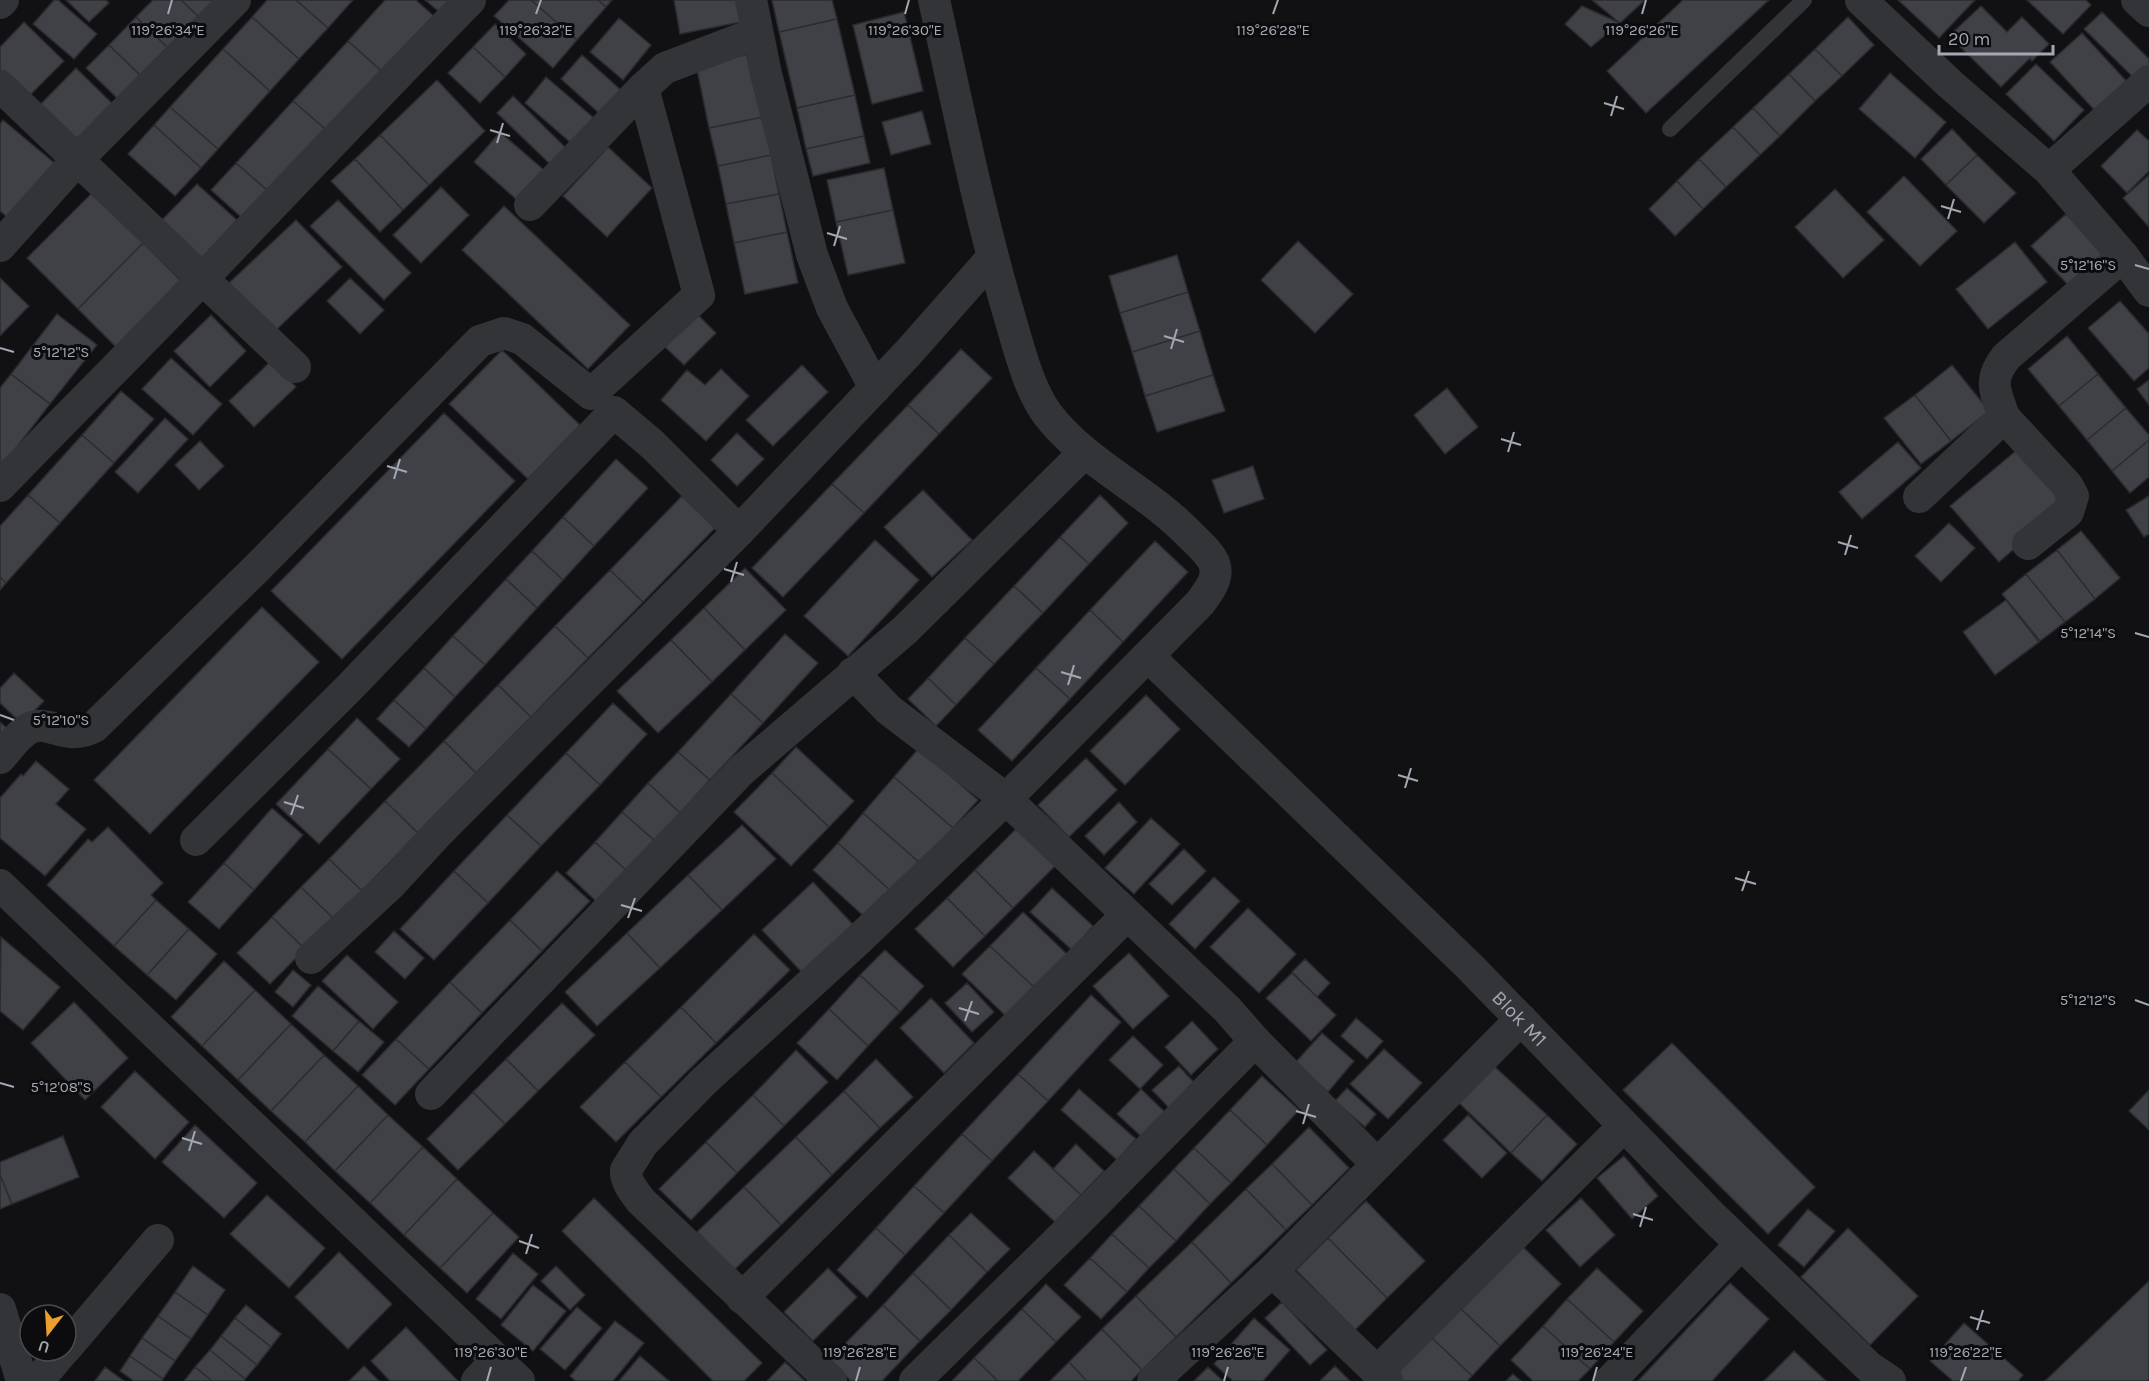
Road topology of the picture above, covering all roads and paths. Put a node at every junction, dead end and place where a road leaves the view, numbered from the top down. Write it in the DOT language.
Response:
graph roads {
  1 [pos="235,0"];
  2 [pos="470,0"];
  3 [pos="751,0"];
  4 [pos="934,0"];
  5 [pos="1804,0"];
  6 [pos="1861,0"];
  7 [pos="2137,0"];
  8 [pos="2149,11"];
  9 [pos="757,33"];
  10 [pos="2149,81"];
  11 [pos="0,86"];
  12 [pos="643,88"];
  13 [pos="1670,129"];
  14 [pos="76,161"];
  15 [pos="2049,170"];
  16 [pos="530,205"];
  17 [pos="0,246"];
  18 [pos="2123,256"];
  19 [pos="992,258"];
  20 [pos="202,280"];
  21 [pos="2149,291"];
  22 [pos="295,367"];
  23 [pos="874,388"];
  24 [pos="2004,417"];
  25 [pos="1084,453"];
  26 [pos="0,486"];
  27 [pos="1919,497"];
  28 [pos="739,531"];
  29 [pos="2028,544"];
  30 [pos="1148,656"];
  31 [pos="853,673"];
  32 [pos="0,758"];
  33 [pos="1006,800"];
  34 [pos="196,840"];
  35 [pos="0,885"];
  36 [pos="1127,915"];
  37 [pos="311,958"];
  38 [pos="1521,1019"];
  39 [pos="1255,1041"];
  40 [pos="431,1094"];
  41 [pos="1624,1126"];
  42 [pos="1377,1164"];
  43 [pos="158,1240"];
  44 [pos="1741,1244"];
  45 [pos="1272,1270"];
  46 [pos="742,1298"];
  47 [pos="0,1309"];
  48 [pos="78,1334"];
  49 [pos="53,1363"];
  50 [pos="497,1374"];
  51 [pos="1382,1376"];
  52 [pos="1871,1376"];
  53 [pos="22,1381"];
  54 [pos="38,1381"];
  55 [pos="831,1381"];
  56 [pos="915,1381"];
  57 [pos="1153,1381"];
  58 [pos="1610,1381"];
  1 -- 14 [label="street"];
  2 -- 20 [label="street"];
  3 -- 9 [label="street"];
  4 -- 19 [label="street"];
  5 -- 13 [label="lane"];
  6 -- 15 [label="street"];
  7 -- 8 [label="street"];
  9 -- 12 [label="street"];
  9 -- 23 [label="street"];
  10 -- 15 [label="street"];
  11 -- 14 [label="street"];
  12 -- 16 [label="street"];
  12 -- 32 [label="street"];
  14 -- 17 [label="street"];
  14 -- 20 [label="street"];
  15 -- 18 [label="street"];
  18 -- 21 [label="street"];
  18 -- 24 [label="street"];
  19 -- 23 [label="street"];
  19 -- 25 [label="street"];
  20 -- 22 [label="street"];
  20 -- 26 [label="street"];
  23 -- 28 [label="street"];
  24 -- 27 [label="street"];
  24 -- 29 [label="street"];
  25 -- 30 [label="street"];
  25 -- 31 [label="street"];
  28 -- 34 [label="street"];
  28 -- 37 [label="street"];
  30 -- 33 [label="street"];
  30 -- 38 [label="street, Blok M1"];
  31 -- 33 [label="street"];
  31 -- 40 [label="street"];
  33 -- 36 [label="street"];
  33 -- 46 [label="street"];
  35 -- 50 [label="street"];
  36 -- 39 [label="street"];
  36 -- 46 [label="street"];
  38 -- 41 [label="street, Blok M1"];
  38 -- 42 [label="street"];
  39 -- 42 [label="street"];
  39 -- 56 [label="street"];
  41 -- 44 [label="street, Blok M1"];
  41 -- 51 [label="street"];
  42 -- 45 [label="street"];
  43 -- 48 [label="street"];
  44 -- 52 [label="street, Blok M1"];
  44 -- 58 [label="street"];
  45 -- 51 [label="street"];
  45 -- 57 [label="street"];
  46 -- 55 [label="street"];
  47 -- 53 [label="street"];
  49 -- 54 [label="street"];
}
